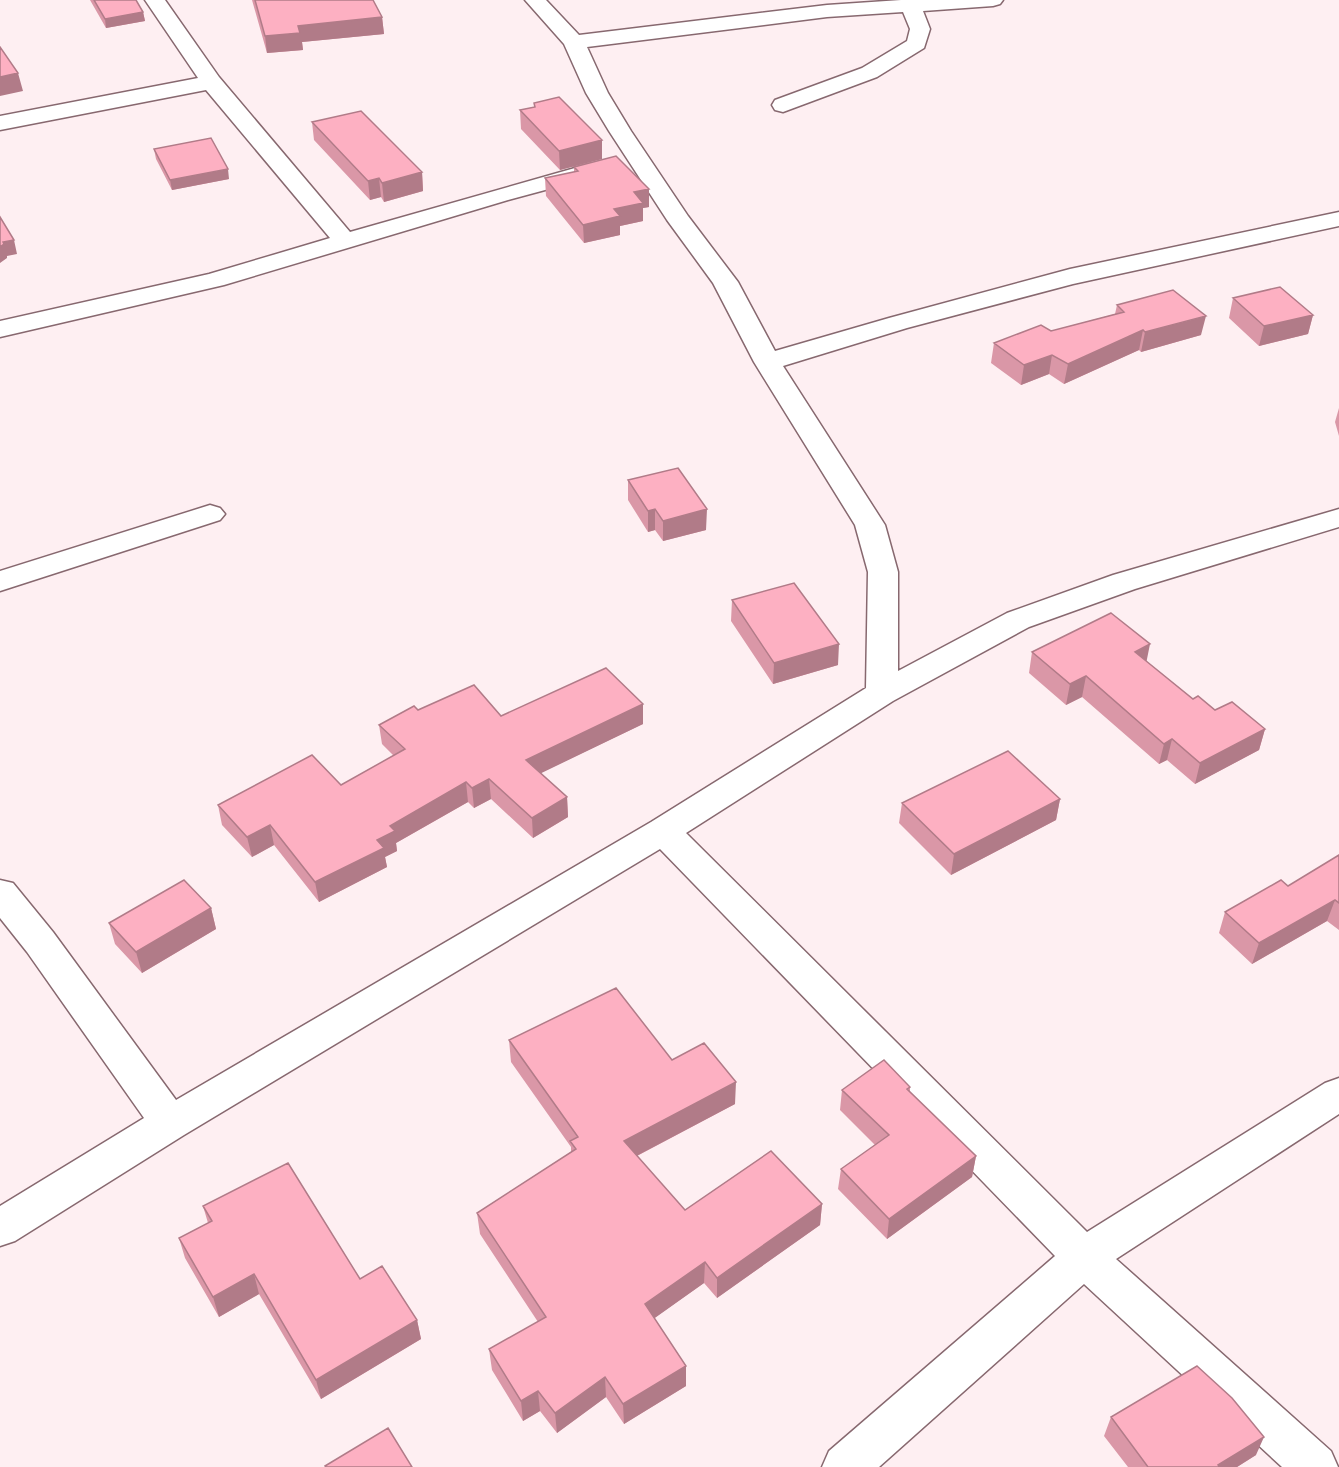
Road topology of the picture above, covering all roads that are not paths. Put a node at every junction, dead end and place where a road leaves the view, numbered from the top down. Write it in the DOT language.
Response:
graph roads {
  1 [pos="155,0"];
  2 [pos="535,0"];
  3 [pos="993,0"];
  4 [pos="910,4"];
  5 [pos="574,42"];
  6 [pos="212,82"];
  7 [pos="783,105"];
  8 [pos="0,123"];
  9 [pos="620,163"];
  10 [pos="1339,219"];
  11 [pos="345,241"];
  12 [pos="0,329"];
  13 [pos="767,362"];
  14 [pos="210,514"];
  15 [pos="1339,518"];
  16 [pos="0,581"];
  17 [pos="882,693"];
  18 [pos="663,831"];
  19 [pos="0,893"];
  20 [pos="1339,1094"];
  21 [pos="170,1123"];
  22 [pos="0,1228"];
  23 [pos="1084,1257"];
  24 [pos="845,1467"];
  25 [pos="1315,1467"];
  1 -- 6 [label="street"];
  2 -- 5 [label="street"];
  3 -- 4 [label="street"];
  4 -- 5 [label="street"];
  4 -- 7 [label="street"];
  5 -- 9 [label="street"];
  6 -- 8 [label="street"];
  6 -- 11 [label="street"];
  9 -- 11 [label="street"];
  9 -- 13 [label="street"];
  10 -- 13 [label="street"];
  11 -- 12 [label="street"];
  13 -- 17 [label="street"];
  14 -- 16 [label="street"];
  15 -- 17 [label="street"];
  17 -- 18 [label="street"];
  18 -- 21 [label="street"];
  18 -- 23 [label="street"];
  19 -- 21 [label="street"];
  20 -- 23 [label="street"];
  21 -- 22 [label="street"];
  23 -- 24 [label="street"];
  23 -- 25 [label="street"];
}
